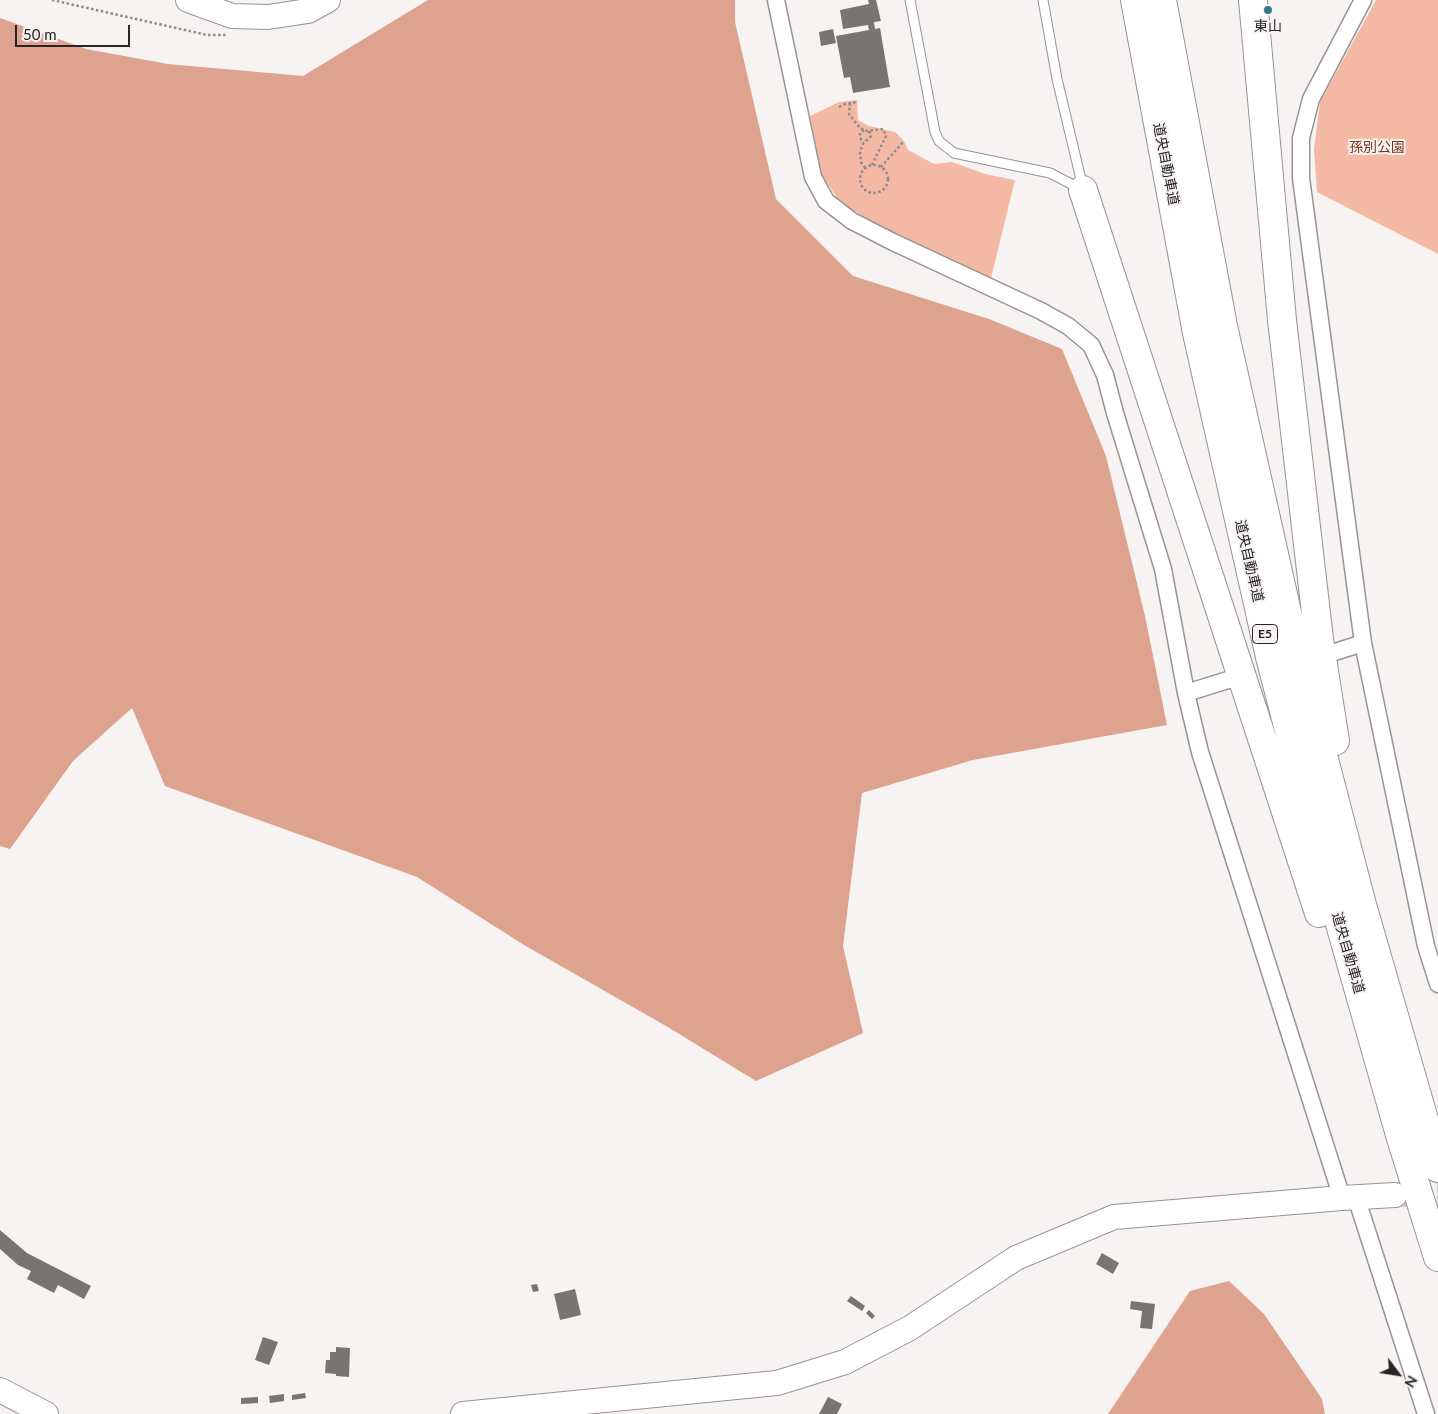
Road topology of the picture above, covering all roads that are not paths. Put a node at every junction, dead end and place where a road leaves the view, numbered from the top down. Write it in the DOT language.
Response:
graph roads {
  1 [pos="188,0"];
  2 [pos="328,0"];
  3 [pos="776,0"];
  4 [pos="910,0"];
  5 [pos="1043,0"];
  6 [pos="1135,0"];
  7 [pos="1162,0"];
  8 [pos="1253,0"];
  9 [pos="1363,0"];
  10 [pos="1083,190"];
  11 [pos="1363,644"];
  12 [pos="1335,652"];
  13 [pos="1228,680"];
  14 [pos="1186,692"];
  15 [pos="1362,904"];
  16 [pos="1438,984"];
  17 [pos="1400,1135"];
  18 [pos="1438,1168"];
  19 [pos="1394,1195"];
  20 [pos="1349,1197"];
  21 [pos="1438,1257"];
  22 [pos="0,1390"];
  23 [pos="46,1414"];
  24 [pos="463,1414"];
  25 [pos="1426,1414"];
  1 -- 2 [label="street"];
  3 -- 14 [label="street"];
  4 -- 10 [label="lane"];
  5 -- 10 [label="lane"];
  6 -- 17 [label="highway, 道央自動車道 / E5"];
  7 -- 15 [label="highway, 道央自動車道 / E5"];
  8 -- 15 [label="highway"];
  9 -- 11 [label="street"];
  10 -- 17 [label="highway"];
  11 -- 12 [label="street"];
  11 -- 16 [label="street"];
  13 -- 14 [label="street"];
  14 -- 20 [label="street"];
  15 -- 18 [label="highway, 道央自動車道 / E5"];
  17 -- 21 [label="highway, 道央自動車道 / E5"];
  19 -- 20 [label="street"];
  20 -- 24 [label="street"];
  20 -- 25 [label="street"];
  22 -- 23 [label="street"];
}
